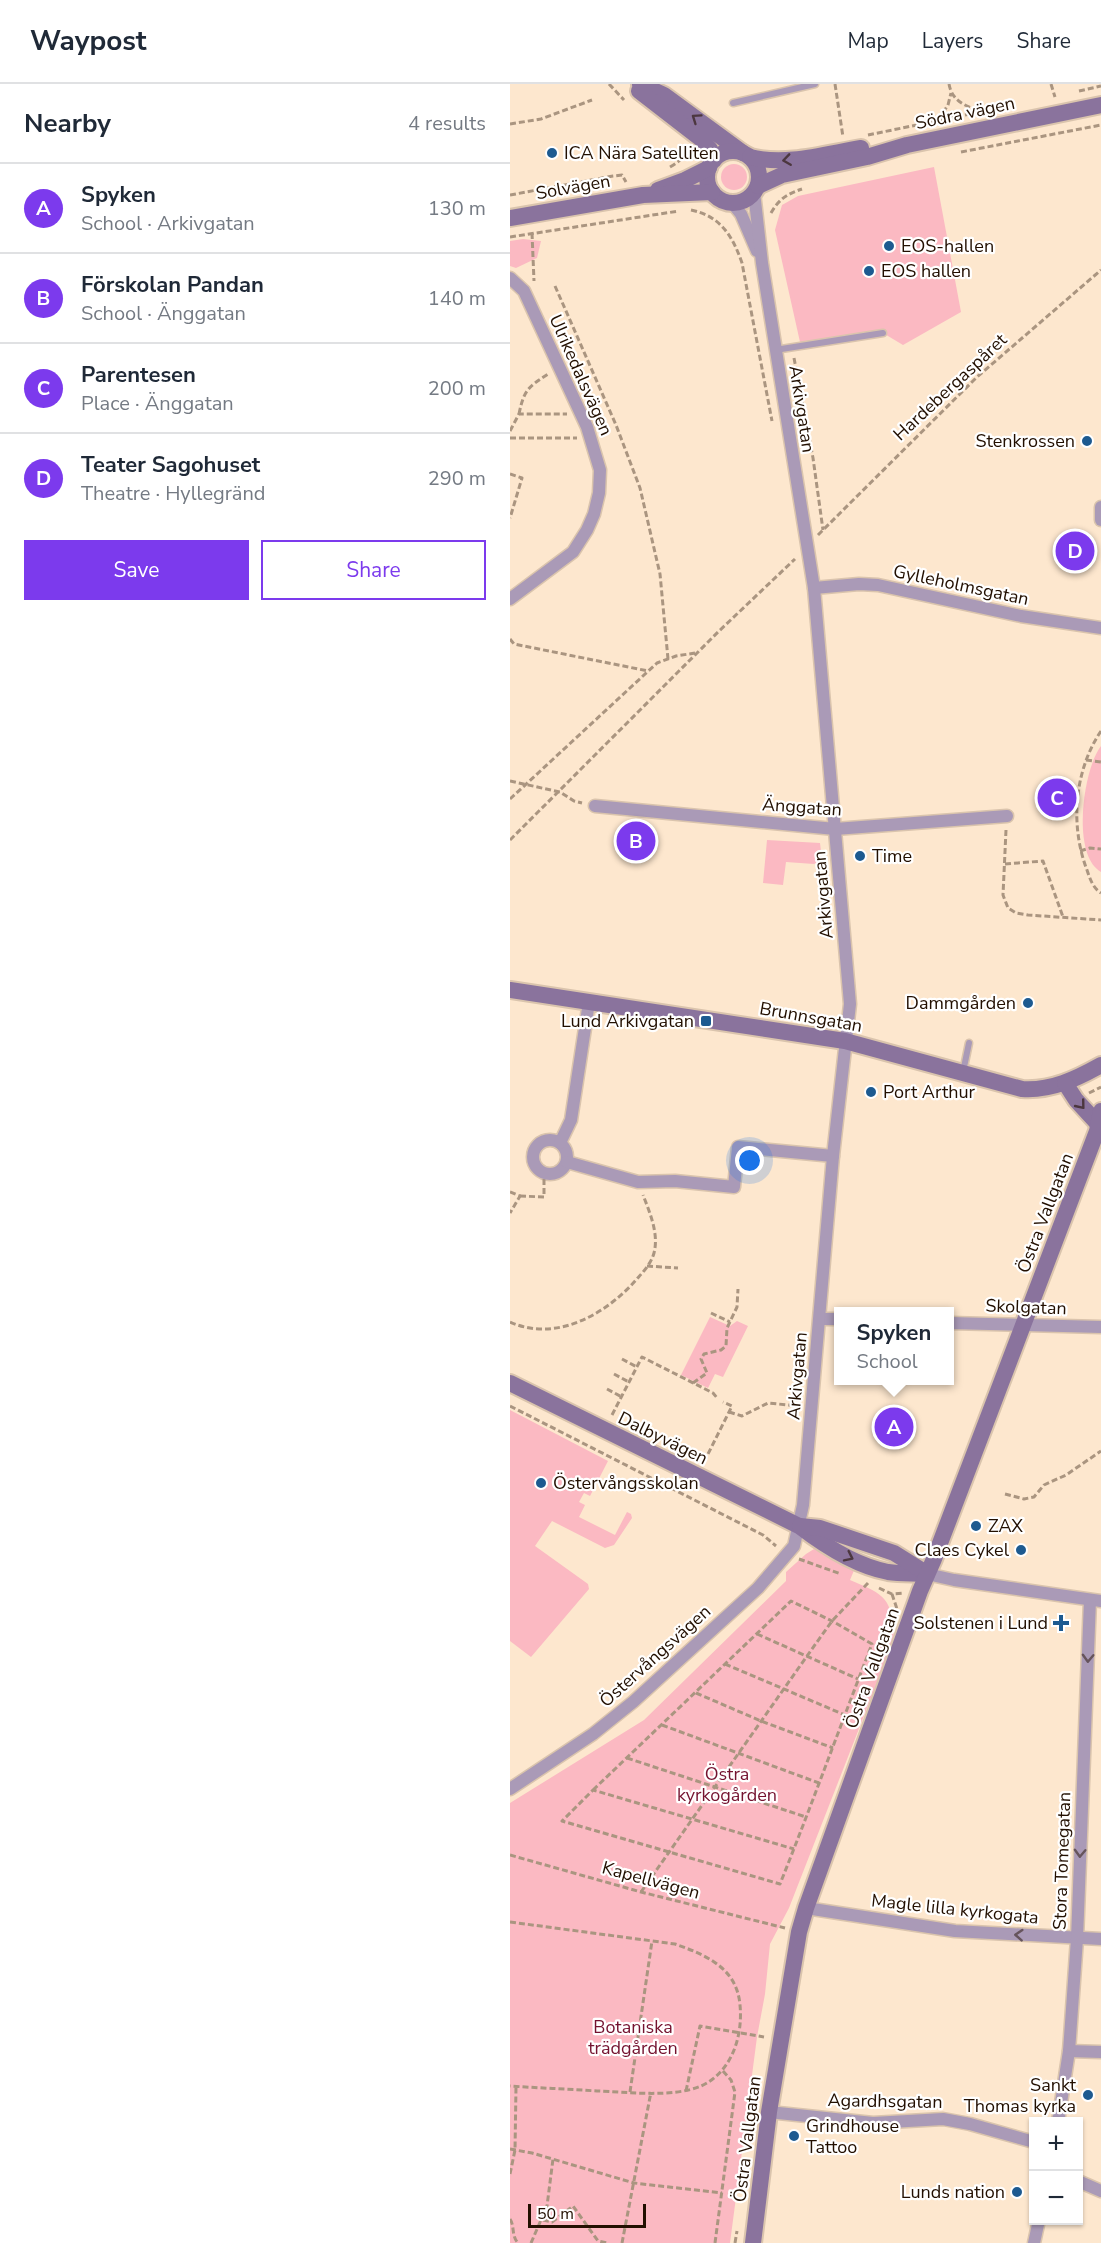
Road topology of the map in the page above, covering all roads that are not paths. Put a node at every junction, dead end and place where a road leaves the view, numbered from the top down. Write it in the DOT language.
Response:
graph roads {
  1 [pos="632,84"];
  2 [pos="640,84"];
  3 [pos="815,84"];
  4 [pos="733,103"];
  5 [pos="1101,105"];
  6 [pos="907,145"];
  7 [pos="746,155"];
  8 [pos="711,164"];
  9 [pos="756,189"];
  10 [pos="712,192"];
  11 [pos="644,195"];
  12 [pos="732,203"];
  13 [pos="510,218"];
  14 [pos="762,263"];
  15 [pos="510,278"];
  16 [pos="883,333"];
  17 [pos="775,350"];
  18 [pos="1101,507"];
  19 [pos="1101,520"];
  20 [pos="814,588"];
  21 [pos="510,599"];
  22 [pos="1101,628"];
  23 [pos="595,806"];
  24 [pos="1007,816"];
  25 [pos="835,829"];
  26 [pos="510,990"];
  27 [pos="589,1002"];
  28 [pos="845,1041"];
  29 [pos="969,1043"];
  30 [pos="1100,1066"];
  31 [pos="962,1074"];
  32 [pos="1065,1083"];
  33 [pos="1101,1084"];
  34 [pos="1100,1118"];
  35 [pos="560,1143"];
  36 [pos="833,1156"];
  37 [pos="567,1162"];
  38 [pos="820,1319"];
  39 [pos="834,1319"];
  40 [pos="954,1323"];
  41 [pos="1024,1325"];
  42 [pos="1101,1327"];
  43 [pos="510,1383"];
  44 [pos="799,1526"];
  45 [pos="927,1574"];
  46 [pos="1096,1600"];
  47 [pos="510,1789"];
  48 [pos="814,1910"];
  49 [pos="1101,1938"];
  50 [pos="1077,1939"];
  51 [pos="1069,2052"];
  52 [pos="1101,2052"];
  53 [pos="769,2112"];
  54 [pos="1059,2117"];
  55 [pos="1029,2141"];
  56 [pos="1083,2183"];
  57 [pos="1101,2191"];
  58 [pos="1038,2225"];
  59 [pos="753,2243"];
  60 [pos="1034,2243"];
  1 -- 8 [label="street"];
  7 -- 2 [label="street, one-way"];
  3 -- 4 [label="lane"];
  5 -- 6 [label="street, Södra vägen"];
  6 -- 7 [label="street, Södra vägen, one-way"];
  6 -- 9 [label="street, Södra vägen"];
  7 -- 8 [label="street"];
  7 -- 9 [label="street"];
  8 -- 10 [label="street"];
  8 -- 11 [label="street, Solvägen"];
  9 -- 12 [label="street"];
  9 -- 14 [label="street, Arkivgatan"];
  10 -- 11 [label="street, Solvägen"];
  10 -- 12 [label="street"];
  11 -- 13 [label="street, Solvägen"];
  12 -- 14 [label="street, Arkivgatan"];
  14 -- 17 [label="street, Arkivgatan"];
  15 -- 21 [label="street, Ulrikedalsvägen"];
  16 -- 17 [label="lane"];
  17 -- 20 [label="street, Arkivgatan"];
  18 -- 19 [label="street"];
  20 -- 22 [label="street, Gylleholmsgatan"];
  20 -- 25 [label="street, Arkivgatan"];
  23 -- 25 [label="street, Änggatan"];
  24 -- 25 [label="street, Änggatan"];
  25 -- 28 [label="street, Arkivgatan"];
  26 -- 27 [label="street, Brunnsgatan"];
  27 -- 28 [label="street, Brunnsgatan"];
  27 -- 35 [label="street"];
  28 -- 31 [label="street, Brunnsgatan"];
  28 -- 36 [label="street, Arkivgatan"];
  29 -- 31 [label="lane"];
  30 -- 32 [label="street, Brunnsgatan"];
  30 -- 33 [label="street"];
  31 -- 32 [label="street, Brunnsgatan"];
  32 -- 34 [label="street, Östra Vallgatan, one-way"];
  34 -- 41 [label="street, Östra Vallgatan"];
  35 -- 37 [label="street"];
  35 -- 37 [label="street"];
  36 -- 37 [label="street"];
  36 -- 38 [label="street, Arkivgatan"];
  38 -- 39 [label="street"];
  38 -- 44 [label="street, Arkivgatan"];
  40 -- 41 [label="street, Skolgatan"];
  41 -- 42 [label="street, Skolgatan"];
  41 -- 45 [label="street, Östra Vallgatan"];
  43 -- 44 [label="street, Dalbyvägen"];
  44 -- 45 [label="street, Dalbyvägen"];
  44 -- 47 [label="street, Östervångsvägen"];
  45 -- 46 [label="street"];
  45 -- 48 [label="street, Östra Vallgatan"];
  46 -- 50 [label="street, Stora Tomegatan, one-way"];
  50 -- 48 [label="street, Magle lilla kyrkogata, one-way"];
  48 -- 53 [label="street, Östra Vallgatan"];
  49 -- 50 [label="street, Magle lilla kyrkogata"];
  50 -- 51 [label="street, Stora Tomegatan"];
  51 -- 52 [label="street"];
  51 -- 54 [label="street, Stora Tomegatan"];
  53 -- 55 [label="street, Agardhsgatan"];
  53 -- 59 [label="street, Östra Vallgatan"];
  56 -- 57 [label="street"];
  58 -- 60 [label="street"];
}
